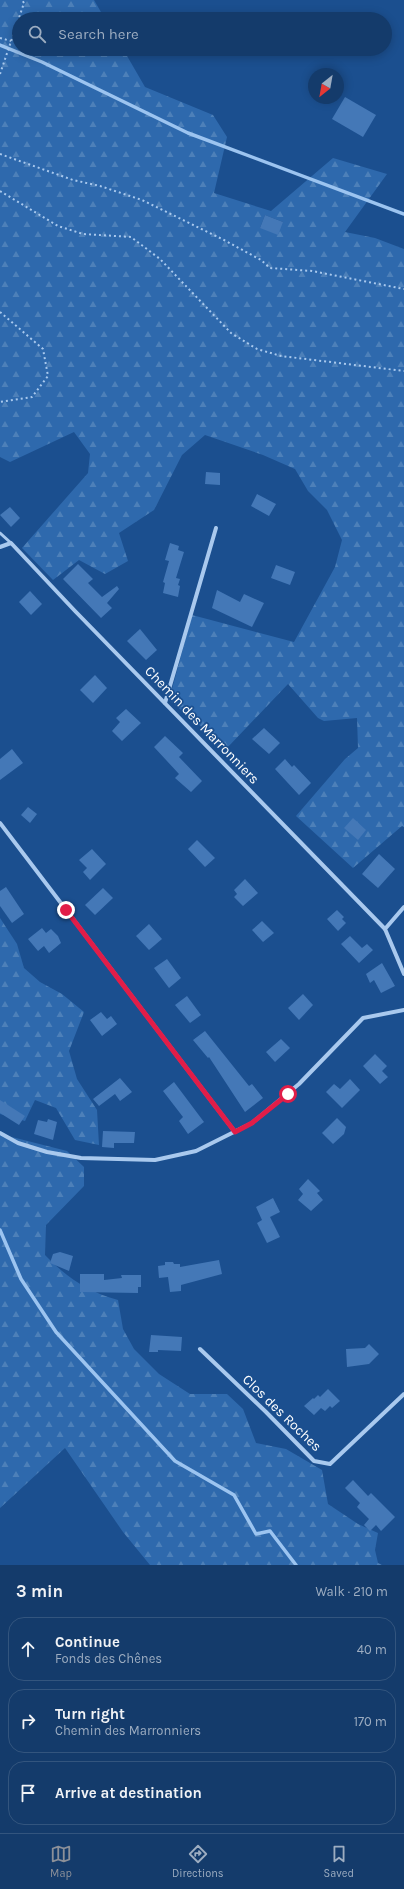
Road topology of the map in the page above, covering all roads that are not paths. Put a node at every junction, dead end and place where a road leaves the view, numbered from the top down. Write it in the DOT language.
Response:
graph roads {
  1 [pos="216,528"];
  2 [pos="0,533"];
  3 [pos="11,543"];
  4 [pos="0,547"];
  5 [pos="165,703"];
  6 [pos="0,823"];
  7 [pos="404,907"];
  8 [pos="385,929"];
  9 [pos="404,974"];
  10 [pos="404,1010"];
  11 [pos="235,1132"];
  12 [pos="0,1133"];
  13 [pos="200,1349"];
  14 [pos="404,1394"];
  1 -- 5 [label="street"];
  2 -- 3 [label="lane"];
  3 -- 4 [label="street"];
  3 -- 5 [label="street, Chemin des Marronniers"];
  5 -- 8 [label="street, Chemin des Marronniers"];
  6 -- 11 [label="street"];
  7 -- 8 [label="street"];
  8 -- 9 [label="street"];
  10 -- 11 [label="street"];
  11 -- 12 [label="street"];
  13 -- 14 [label="street, Clos des Roches"];
}
